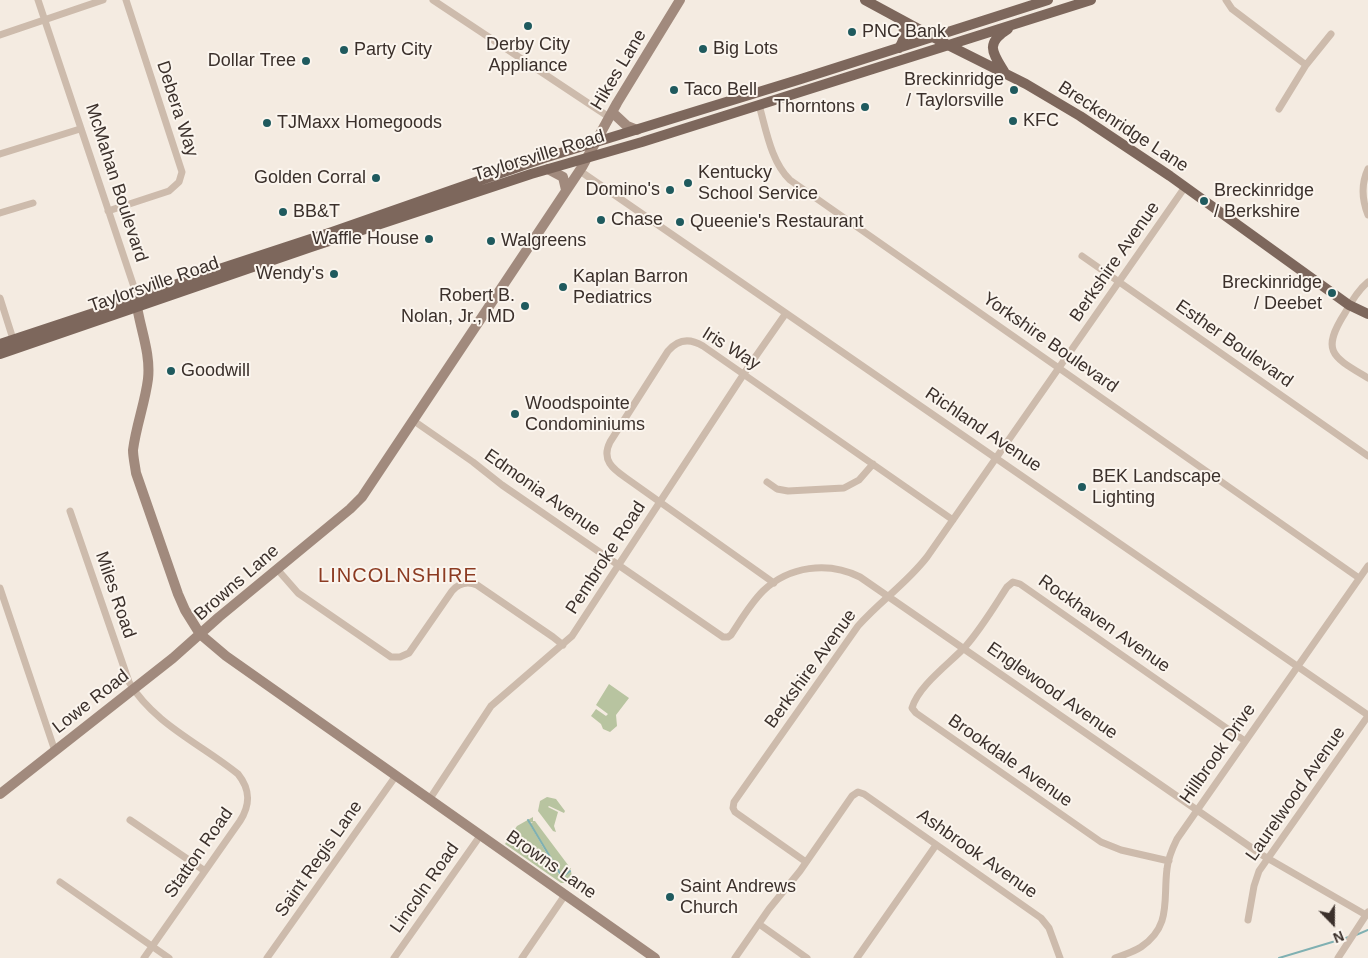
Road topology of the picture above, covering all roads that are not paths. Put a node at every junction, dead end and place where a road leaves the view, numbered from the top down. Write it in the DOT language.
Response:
graph roads {
  1 [pos="38,0"];
  2 [pos="103,0"];
  3 [pos="126,0"];
  4 [pos="433,0"];
  5 [pos="680,0"];
  6 [pos="865,0"];
  7 [pos="1048,0"];
  8 [pos="1091,0"];
  9 [pos="1226,0"];
  10 [pos="45,19"];
  11 [pos="901,20"];
  12 [pos="1018,23"];
  13 [pos="0,34"];
  14 [pos="1331,34"];
  15 [pos="934,37"];
  16 [pos="948,45"];
  17 [pos="899,48"];
  18 [pos="1306,65"];
  19 [pos="1005,73"];
  20 [pos="759,105"];
  21 [pos="1280,109"];
  22 [pos="611,114"];
  23 [pos="80,129"];
  24 [pos="637,130"];
  25 [pos="594,143"];
  26 [pos="0,154"];
  27 [pos="587,158"];
  28 [pos="548,169"];
  29 [pos="1368,169"];
  30 [pos="580,171"];
  31 [pos="1185,187"];
  32 [pos="566,190"];
  33 [pos="33,203"];
  34 [pos="108,211"];
  35 [pos="0,213"];
  36 [pos="1368,215"];
  37 [pos="1082,256"];
  38 [pos="1119,282"];
  39 [pos="1368,282"];
  40 [pos="0,298"];
  41 [pos="136,303"];
  42 [pos="1350,305"];
  43 [pos="786,313"];
  44 [pos="1368,314"];
  45 [pos="1368,323"];
  46 [pos="13,339"];
  47 [pos="0,344"];
  48 [pos="0,354"];
  49 [pos="1058,368"];
  50 [pos="744,374"];
  51 [pos="1368,378"];
  52 [pos="414,422"];
  53 [pos="1368,456"];
  54 [pos="996,457"];
  55 [pos="873,464"];
  56 [pos="767,482"];
  57 [pos="660,502"];
  58 [pos="70,511"];
  59 [pos="953,520"];
  60 [pos="620,565"];
  61 [pos="1368,566"];
  62 [pos="277,569"];
  63 [pos="1359,578"];
  64 [pos="774,582"];
  65 [pos="0,588"];
  66 [pos="889,596"];
  67 [pos="200,634"];
  68 [pos="728,637"];
  69 [pos="563,645"];
  70 [pos="964,648"];
  71 [pos="1297,667"];
  72 [pos="133,688"];
  73 [pos="1368,716"];
  74 [pos="1245,741"];
  75 [pos="55,751"];
  76 [pos="395,777"];
  77 [pos="0,794"];
  78 [pos="429,800"];
  79 [pos="1197,810"];
  80 [pos="130,820"];
  81 [pos="480,836"];
  82 [pos="936,845"];
  83 [pos="1268,858"];
  84 [pos="1168,860"];
  85 [pos="806,862"];
  86 [pos="205,872"];
  87 [pos="60,882"];
  88 [pos="565,895"];
  89 [pos="1367,913"];
  90 [pos="1248,920"];
  91 [pos="758,924"];
  92 [pos="152,946"];
  93 [pos="648,956"];
  94 [pos="144,958"];
  95 [pos="169,958"];
  96 [pos="267,958"];
  97 [pos="394,958"];
  98 [pos="522,958"];
  99 [pos="735,958"];
  100 [pos="807,958"];
  101 [pos="857,958"];
  102 [pos="1060,958"];
  103 [pos="1115,958"];
  104 [pos="1338,958"];
  1 -- 10 [label="street, McMahan Boulevard"];
  2 -- 10 [label="street"];
  3 -- 34 [label="street, Debera Way"];
  4 -- 22 [label="street"];
  5 -- 22 [label="street, Hikes Lane"];
  6 -- 11 [label="main road, Breckenridge Lane"];
  7 -- 15 [label="main road, Taylorsville Road"];
  8 -- 12 [label="main road, Taylorsville Road"];
  9 -- 18 [label="street"];
  10 -- 13 [label="street"];
  10 -- 23 [label="street, McMahan Boulevard"];
  11 -- 15 [label="main road, Breckenridge Lane"];
  11 -- 17 [label="main road"];
  12 -- 16 [label="main road, Taylorsville Road"];
  12 -- 19 [label="main road"];
  14 -- 18 [label="street"];
  15 -- 16 [label="main road, Breckenridge Lane"];
  15 -- 17 [label="main road, Taylorsville Road"];
  16 -- 19 [label="main road, Breckenridge Lane"];
  16 -- 20 [label="main road, Taylorsville Road"];
  17 -- 24 [label="main road, Taylorsville Road"];
  18 -- 21 [label="street"];
  19 -- 31 [label="main road, Breckenridge Lane"];
  20 -- 27 [label="main road, Taylorsville Road"];
  20 -- 49 [label="street, Yorkshire Boulevard"];
  22 -- 24 [label="street"];
  22 -- 25 [label="street, Hikes Lane"];
  23 -- 26 [label="street"];
  23 -- 34 [label="street, McMahan Boulevard"];
  24 -- 25 [label="main road, Taylorsville Road"];
  25 -- 27 [label="street, Hikes Lane"];
  25 -- 41 [label="main road, Taylorsville Road"];
  27 -- 28 [label="main road, Taylorsville Road"];
  27 -- 30 [label="street, Browns Lane"];
  28 -- 32 [label="street"];
  28 -- 41 [label="main road, Taylorsville Road"];
  29 -- 36 [label="street"];
  30 -- 32 [label="street, Browns Lane"];
  30 -- 43 [label="street, Richland Avenue"];
  31 -- 38 [label="street, Berkshire Avenue"];
  31 -- 42 [label="main road, Breckenridge Lane"];
  32 -- 52 [label="street, Browns Lane"];
  33 -- 35 [label="street"];
  34 -- 41 [label="street, McMahan Boulevard"];
  37 -- 38 [label="street, Esther Boulevard"];
  38 -- 49 [label="street, Berkshire Avenue"];
  38 -- 53 [label="street, Esther Boulevard"];
  39 -- 42 [label="street"];
  40 -- 46 [label="street"];
  41 -- 46 [label="main road, Taylorsville Road"];
  41 -- 48 [label="main road, Taylorsville Road"];
  41 -- 67 [label="street, McMahan Boulevard"];
  42 -- 44 [label="main road, Breckenridge Lane"];
  42 -- 45 [label="main road, Breckenridge Lane"];
  42 -- 51 [label="street"];
  43 -- 50 [label="street, Pembroke Road"];
  43 -- 54 [label="street, Richland Avenue"];
  46 -- 47 [label="main road, Taylorsville Road"];
  49 -- 54 [label="street, Berkshire Avenue"];
  49 -- 63 [label="street, Yorkshire Boulevard"];
  50 -- 55 [label="street, Iris Way"];
  50 -- 57 [label="street, Pembroke Road"];
  50 -- 57 [label="street, Iris Way"];
  52 -- 60 [label="street, Edmonia Avenue"];
  52 -- 62 [label="street, Browns Lane"];
  54 -- 59 [label="street, Berkshire Avenue"];
  54 -- 71 [label="street, Richland Avenue"];
  55 -- 56 [label="street"];
  55 -- 59 [label="street, Iris Way"];
  57 -- 60 [label="street, Pembroke Road"];
  57 -- 64 [label="street, Iris Way"];
  58 -- 72 [label="street, Miles Road"];
  59 -- 66 [label="street, Berkshire Avenue"];
  60 -- 68 [label="street, Edmonia Avenue"];
  60 -- 69 [label="street, Pembroke Road"];
  61 -- 63 [label="street, Hillbrook Drive"];
  62 -- 67 [label="street, Browns Lane"];
  62 -- 69 [label="street"];
  63 -- 71 [label="street, Hillbrook Drive"];
  64 -- 66 [label="street, Englewood Avenue"];
  64 -- 68 [label="street, Englewood Avenue"];
  65 -- 75 [label="street"];
  66 -- 70 [label="street, Englewood Avenue"];
  66 -- 85 [label="street, Berkshire Avenue"];
  67 -- 72 [label="street, Lowe Road"];
  67 -- 76 [label="street, Browns Lane"];
  69 -- 78 [label="street, Pembroke Road"];
  70 -- 74 [label="street, Rockhaven Avenue"];
  70 -- 79 [label="street, Englewood Avenue"];
  70 -- 84 [label="street, Brookdale Avenue"];
  71 -- 73 [label="street, Richland Avenue"];
  71 -- 74 [label="street, Hillbrook Drive"];
  72 -- 75 [label="street, Lowe Road"];
  72 -- 86 [label="street, Statton Road"];
  73 -- 83 [label="street, Laurelwood Avenue"];
  74 -- 79 [label="street, Hillbrook Drive"];
  75 -- 77 [label="street, Lowe Road"];
  76 -- 78 [label="street, Browns Lane"];
  76 -- 96 [label="street, Saint Regis Lane"];
  78 -- 81 [label="street, Browns Lane"];
  79 -- 83 [label="street, Englewood Avenue"];
  79 -- 84 [label="street, Hillbrook Drive"];
  80 -- 86 [label="street"];
  81 -- 88 [label="street, Browns Lane"];
  81 -- 97 [label="street, Lincoln Road"];
  82 -- 85 [label="street, Ashbrook Avenue"];
  82 -- 101 [label="street"];
  82 -- 102 [label="street, Ashbrook Avenue"];
  83 -- 89 [label="street, Englewood Avenue"];
  83 -- 90 [label="street, Laurelwood Avenue"];
  84 -- 103 [label="street, Hillbrook Drive"];
  85 -- 91 [label="street"];
  86 -- 92 [label="street, Statton Road"];
  87 -- 92 [label="street"];
  88 -- 93 [label="street, Browns Lane"];
  88 -- 98 [label="street"];
  89 -- 104 [label="street"];
  91 -- 99 [label="street"];
  91 -- 100 [label="street"];
  92 -- 94 [label="street, Statton Road"];
  92 -- 95 [label="street"];
}
